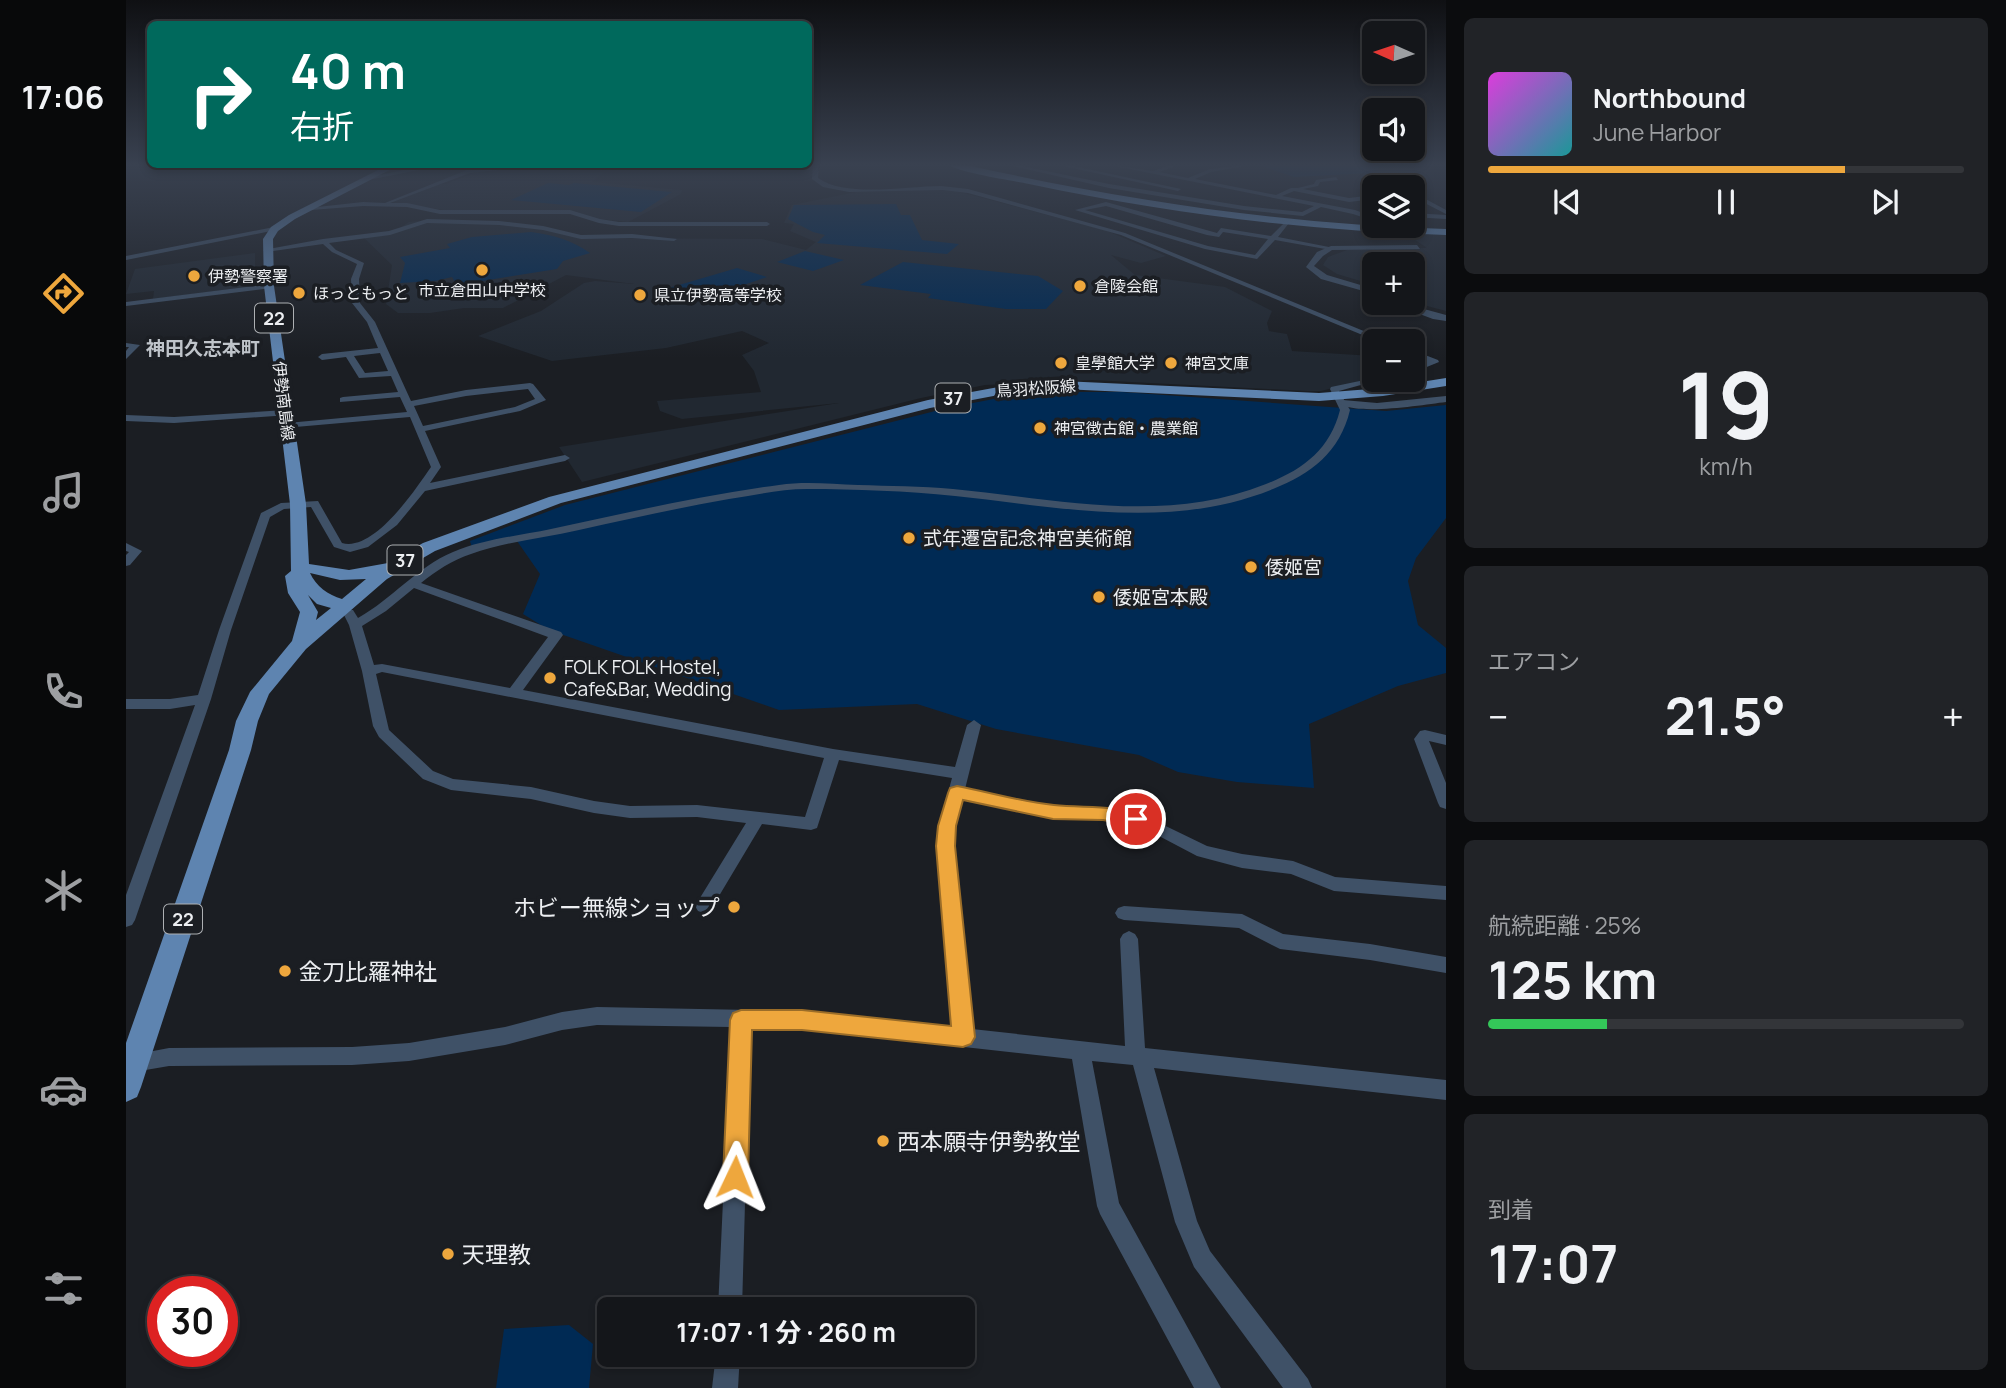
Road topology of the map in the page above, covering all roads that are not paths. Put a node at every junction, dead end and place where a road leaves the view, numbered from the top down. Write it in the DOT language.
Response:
graph roads {
  1 [pos="274,229"];
  2 [pos="403,229"];
  3 [pos="546,229"];
  4 [pos="1106,229"];
  5 [pos="1141,229"];
  6 [pos="1196,229"];
  7 [pos="1281,229"];
  8 [pos="1425,229"];
  9 [pos="1446,230"];
  10 [pos="1219,235"];
  11 [pos="1403,238"];
  12 [pos="674,239"];
  13 [pos="1273,239"];
  14 [pos="323,241"];
  15 [pos="1206,248"];
  16 [pos="1331,248"];
  17 [pos="266,250"];
  18 [pos="126,258"];
  19 [pos="269,286"];
  20 [pos="1362,288"];
  21 [pos="126,304"];
  22 [pos="1425,313"];
  23 [pos="1446,318"];
  24 [pos="1362,332"];
  25 [pos="126,345"];
  26 [pos="383,350"];
  27 [pos="349,354"];
  28 [pos="126,356"];
  29 [pos="322,357"];
  30 [pos="1425,358"];
  31 [pos="1425,365"];
  32 [pos="394,373"];
  33 [pos="1446,382"];
  34 [pos="1362,383"];
  35 [pos="405,394"];
  36 [pos="1446,399"];
  37 [pos="343,400"];
  38 [pos="1341,400"];
  39 [pos="412,409"];
  40 [pos="126,418"];
  41 [pos="286,419"];
  42 [pos="420,429"];
  43 [pos="565,458"];
  44 [pos="422,488"];
  45 [pos="298,503"];
  46 [pos="475,529"];
  47 [pos="126,546"];
  48 [pos="300,547"];
  49 [pos="126,562"];
  50 [pos="401,562"];
  51 [pos="313,568"];
  52 [pos="413,584"];
  53 [pos="349,614"];
  54 [pos="299,645"];
  55 [pos="369,671"];
  56 [pos="514,693"];
  57 [pos="204,699"];
  58 [pos="126,705"];
  59 [pos="974,725"];
  60 [pos="1446,740"];
  61 [pos="240,750"];
  62 [pos="833,754"];
  63 [pos="962,774"];
  64 [pos="957,793"];
  65 [pos="1446,803"];
  66 [pos="758,817"];
  67 [pos="1446,893"];
  68 [pos="704,906"];
  69 [pos="1125,913"];
  70 [pos="126,920"];
  71 [pos="1129,939"];
  72 [pos="1446,965"];
  73 [pos="741,1020"];
  74 [pos="963,1037"];
  75 [pos="1080,1049"];
  76 [pos="1138,1056"];
  77 [pos="130,1075"];
  78 [pos="1446,1090"];
  79 [pos="730,1297"];
  80 [pos="727,1367"];
  81 [pos="725,1388"];
  82 [pos="1208,1388"];
  83 [pos="1299,1388"];
  1 -- 17 [label="main road, 伊勢南島線 / 22"];
  1 -- 18 [label="street"];
  2 -- 14 [label="street"];
  3 -- 12 [label="street"];
  4 -- 24 [label="street"];
  5 -- 15 [label="street"];
  6 -- 10 [label="street"];
  7 -- 13 [label="street"];
  8 -- 9 [label="highway"];
  10 -- 13 [label="street"];
  10 -- 15 [label="street"];
  11 -- 16 [label="street"];
  13 -- 15 [label="street"];
  13 -- 16 [label="street"];
  14 -- 17 [label="street"];
  14 -- 26 [label="street"];
  16 -- 20 [label="street"];
  17 -- 19 [label="main road, 伊勢南島線 / 22"];
  19 -- 21 [label="street"];
  19 -- 41 [label="main road, 伊勢南島線 / 22"];
  22 -- 23 [label="street"];
  25 -- 28 [label="street"];
  26 -- 27 [label="street"];
  26 -- 32 [label="street"];
  27 -- 29 [label="street"];
  27 -- 32 [label="street"];
  30 -- 31 [label="street"];
  32 -- 35 [label="street"];
  33 -- 38 [label="main road, 鳥羽松阪線 / 37"];
  34 -- 38 [label="street"];
  35 -- 37 [label="street"];
  35 -- 39 [label="street"];
  36 -- 38 [label="street"];
  38 -- 46 [label="main road, 鳥羽松阪線 / 37"];
  38 -- 52 [label="street"];
  39 -- 41 [label="street"];
  39 -- 42 [label="street"];
  39 -- 42 [label="street"];
  40 -- 41 [label="street"];
  41 -- 45 [label="main road, 伊勢南島線 / 22"];
  42 -- 44 [label="street"];
  43 -- 44 [label="street"];
  44 -- 45 [label="street"];
  45 -- 48 [label="main road, 伊勢南島線 / 22"];
  45 -- 57 [label="street"];
  46 -- 50 [label="main road, 鳥羽松阪線 / 37"];
  46 -- 53 [label="main road, 鳥羽松阪線 / 37"];
  47 -- 49 [label="street"];
  48 -- 51 [label="main road, 伊勢南島線 / 22"];
  48 -- 53 [label="main road, 伊勢南島線 / 22"];
  48 -- 54 [label="main road"];
  50 -- 51 [label="main road"];
  50 -- 53 [label="main road, 鳥羽松阪線 / 37"];
  51 -- 53 [label="main road, 伊勢南島線 / 22"];
  52 -- 53 [label="street"];
  52 -- 56 [label="street"];
  53 -- 54 [label="main road, 22"];
  53 -- 55 [label="street"];
  53 -- 61 [label="main road, 22"];
  54 -- 61 [label="main road, 22"];
  55 -- 56 [label="street"];
  55 -- 66 [label="street"];
  56 -- 62 [label="street"];
  57 -- 58 [label="street"];
  57 -- 70 [label="street"];
  59 -- 63 [label="street"];
  60 -- 65 [label="street"];
  61 -- 77 [label="main road, 22"];
  62 -- 63 [label="street"];
  62 -- 66 [label="street"];
  63 -- 64 [label="street"];
  64 -- 67 [label="street"];
  64 -- 74 [label="street"];
  66 -- 68 [label="street"];
  69 -- 72 [label="street"];
  71 -- 76 [label="street"];
  73 -- 74 [label="street"];
  73 -- 77 [label="street"];
  73 -- 79 [label="street"];
  74 -- 75 [label="street"];
  75 -- 76 [label="street"];
  75 -- 82 [label="street"];
  76 -- 78 [label="street"];
  76 -- 83 [label="street"];
  80 -- 81 [label="street"];
}
